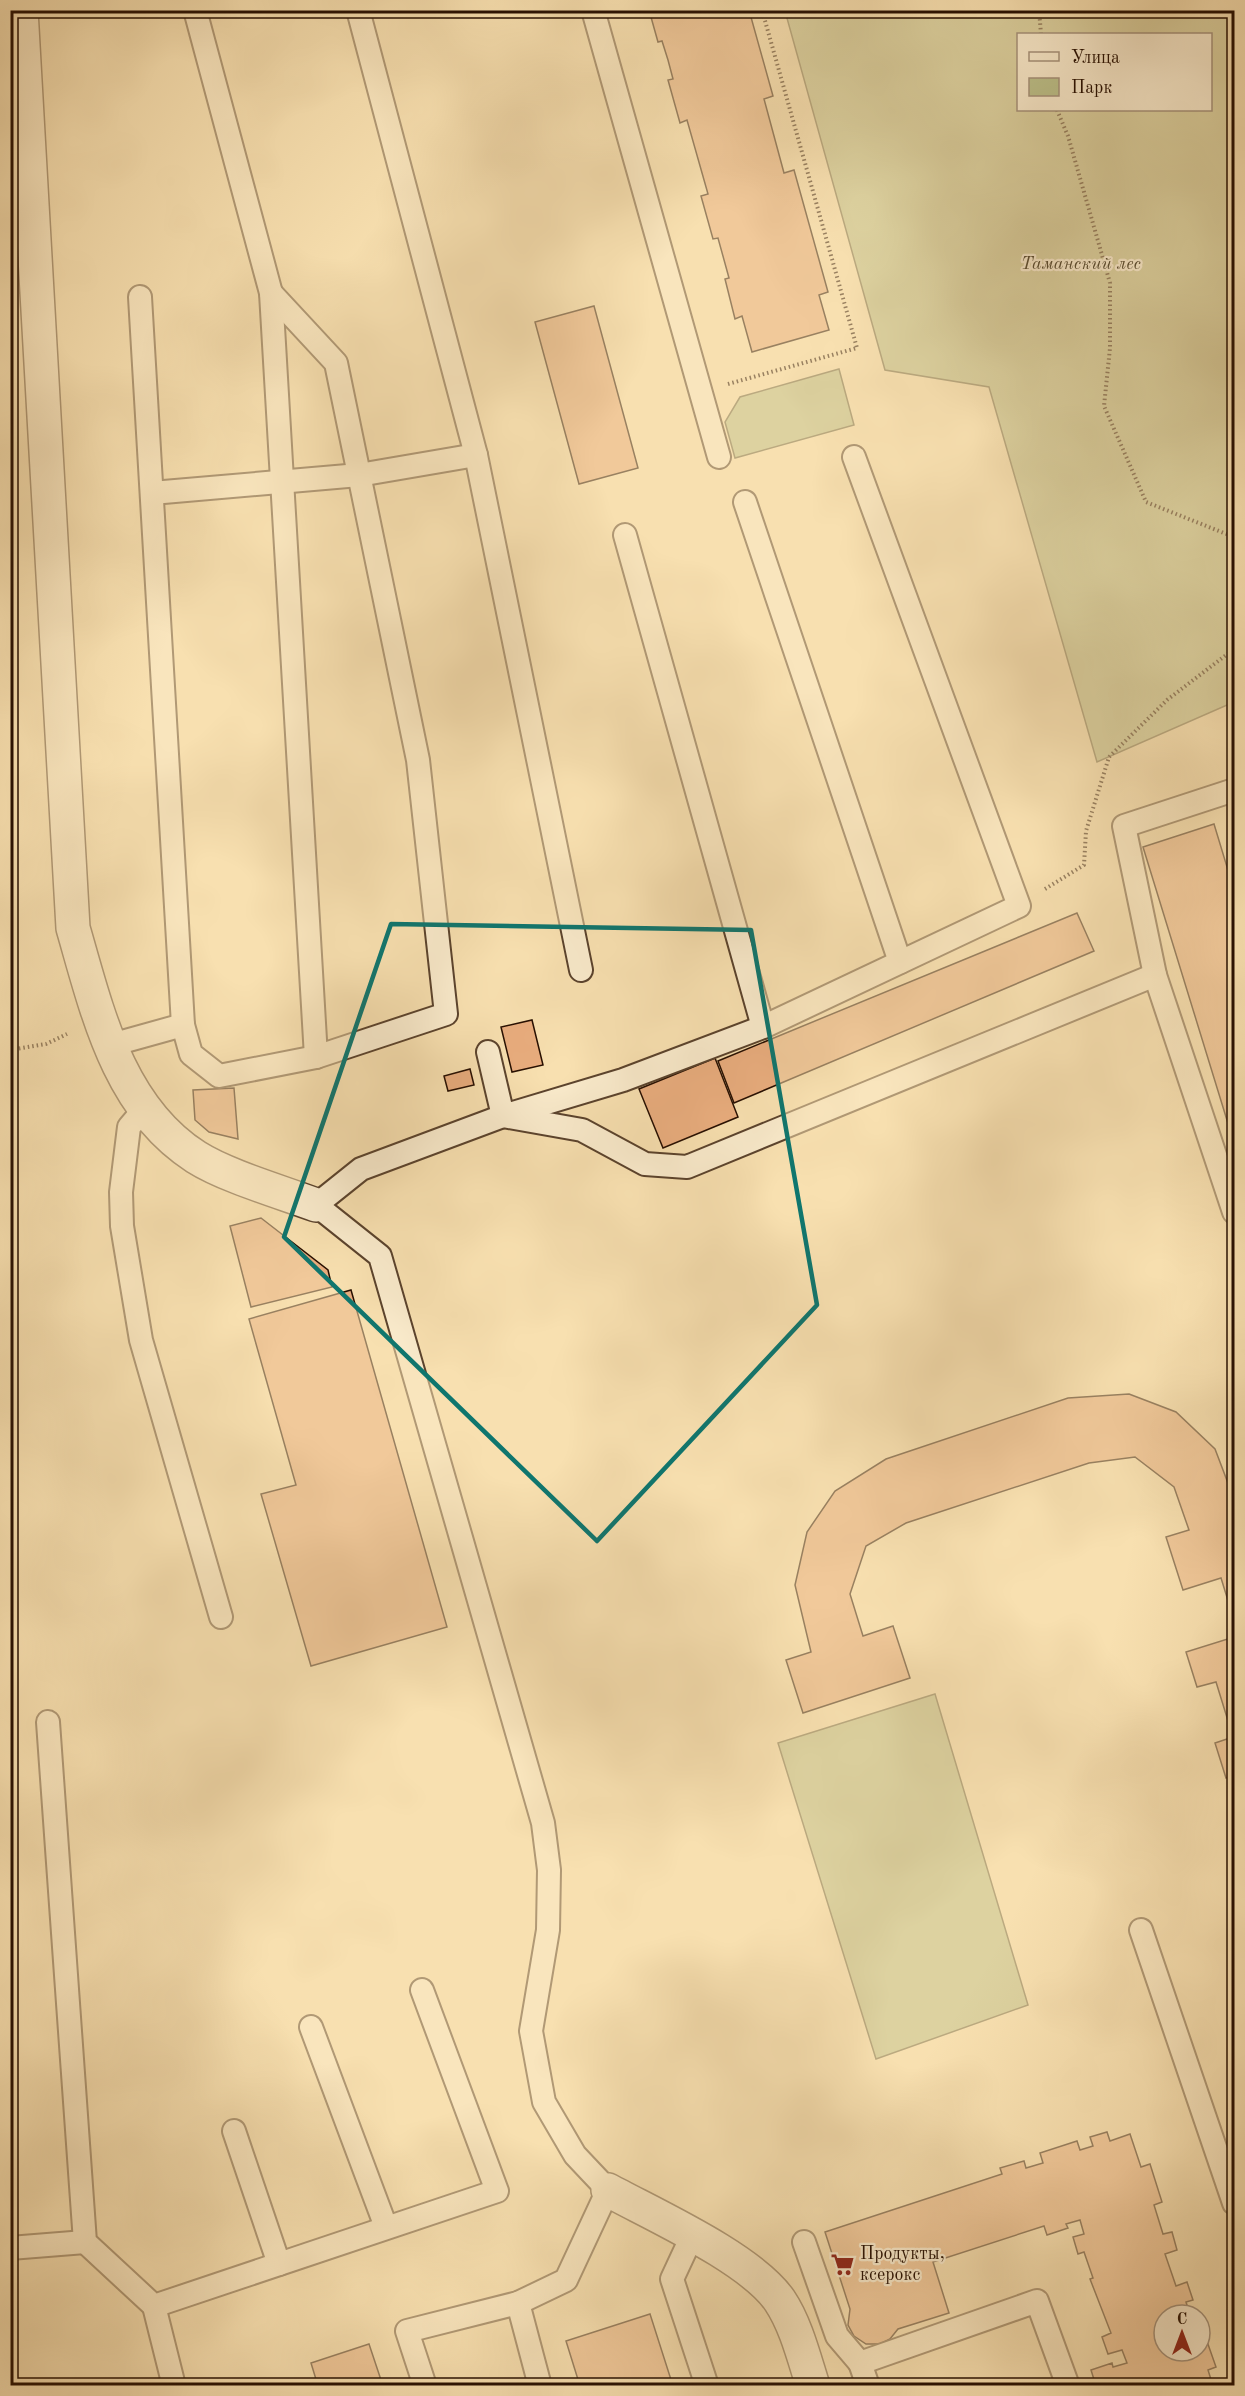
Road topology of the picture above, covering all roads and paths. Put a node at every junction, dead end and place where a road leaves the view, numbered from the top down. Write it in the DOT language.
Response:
graph roads {
  1 [pos="21,10"];
  2 [pos="195,10"];
  3 [pos="358,10"];
  4 [pos="594,10"];
  5 [pos="762,10"];
  6 [pos="1039,10"];
  7 [pos="1041,33"];
  8 [pos="1057,111"];
  9 [pos="271,293"];
  10 [pos="140,297"];
  11 [pos="701,392"];
  12 [pos="476,455"];
  13 [pos="719,457"];
  14 [pos="854,457"];
  15 [pos="359,475"];
  16 [pos="282,480"];
  17 [pos="152,493"];
  18 [pos="745,502"];
  19 [pos="625,535"];
  20 [pos="1234,537"];
  21 [pos="1234,649"];
  22 [pos="1234,790"];
  23 [pos="1019,906"];
  24 [pos="900,962"];
  25 [pos="581,970"];
  26 [pos="1155,975"];
  27 [pos="183,1025"];
  28 [pos="763,1027"];
  29 [pos="105,1031"];
  30 [pos="10,1050"];
  31 [pos="488,1052"];
  32 [pos="316,1057"];
  33 [pos="145,1108"];
  34 [pos="503,1116"];
  35 [pos="316,1205"];
  36 [pos="1234,1212"];
  37 [pos="221,1617"];
  38 [pos="48,1722"];
  39 [pos="1141,1930"];
  40 [pos="422,1990"];
  41 [pos="311,2027"];
  42 [pos="234,2131"];
  43 [pos="608,2190"];
  44 [pos="1234,2203"];
  45 [pos="386,2228"];
  46 [pos="692,2236"];
  47 [pos="85,2242"];
  48 [pos="804,2242"];
  49 [pos="10,2248"];
  50 [pos="279,2264"];
  51 [pos="518,2303"];
  52 [pos="154,2307"];
  53 [pos="860,2363"];
  54 [pos="174,2385"];
  55 [pos="425,2385"];
  56 [pos="540,2385"];
  57 [pos="707,2385"];
  58 [pos="813,2385"];
  59 [pos="868,2385"];
  60 [pos="1068,2385"];
  1 -- 29 [label="street"];
  2 -- 9 [label="lane"];
  3 -- 12 [label="lane"];
  4 -- 11 [label="lane"];
  5 -- 11 [label="path"];
  6 -- 7 [label="path"];
  8 -- 20 [label="path"];
  9 -- 15 [label="lane"];
  9 -- 16 [label="lane"];
  10 -- 17 [label="lane"];
  11 -- 13 [label="lane"];
  12 -- 15 [label="lane"];
  12 -- 25 [label="lane"];
  14 -- 23 [label="lane"];
  15 -- 16 [label="lane"];
  15 -- 32 [label="lane"];
  16 -- 17 [label="lane"];
  16 -- 32 [label="lane"];
  17 -- 27 [label="lane"];
  18 -- 24 [label="lane"];
  19 -- 28 [label="lane"];
  21 -- 23 [label="path"];
  22 -- 26 [label="lane"];
  23 -- 24 [label="lane"];
  24 -- 28 [label="lane"];
  26 -- 34 [label="lane"];
  26 -- 36 [label="lane"];
  27 -- 29 [label="lane"];
  27 -- 32 [label="lane"];
  28 -- 34 [label="lane"];
  29 -- 30 [label="path"];
  29 -- 33 [label="street"];
  31 -- 34 [label="lane"];
  33 -- 35 [label="street"];
  33 -- 37 [label="lane"];
  34 -- 35 [label="lane"];
  35 -- 43 [label="lane"];
  38 -- 47 [label="lane"];
  39 -- 44 [label="lane"];
  40 -- 45 [label="lane"];
  41 -- 45 [label="lane"];
  42 -- 50 [label="lane"];
  43 -- 46 [label="street"];
  43 -- 51 [label="lane"];
  45 -- 50 [label="lane"];
  46 -- 57 [label="lane"];
  46 -- 58 [label="street"];
  47 -- 49 [label="lane"];
  47 -- 52 [label="lane"];
  48 -- 53 [label="lane"];
  50 -- 52 [label="lane"];
  51 -- 55 [label="lane"];
  51 -- 56 [label="lane"];
  52 -- 54 [label="lane"];
  53 -- 59 [label="lane"];
  53 -- 60 [label="lane"];
}
